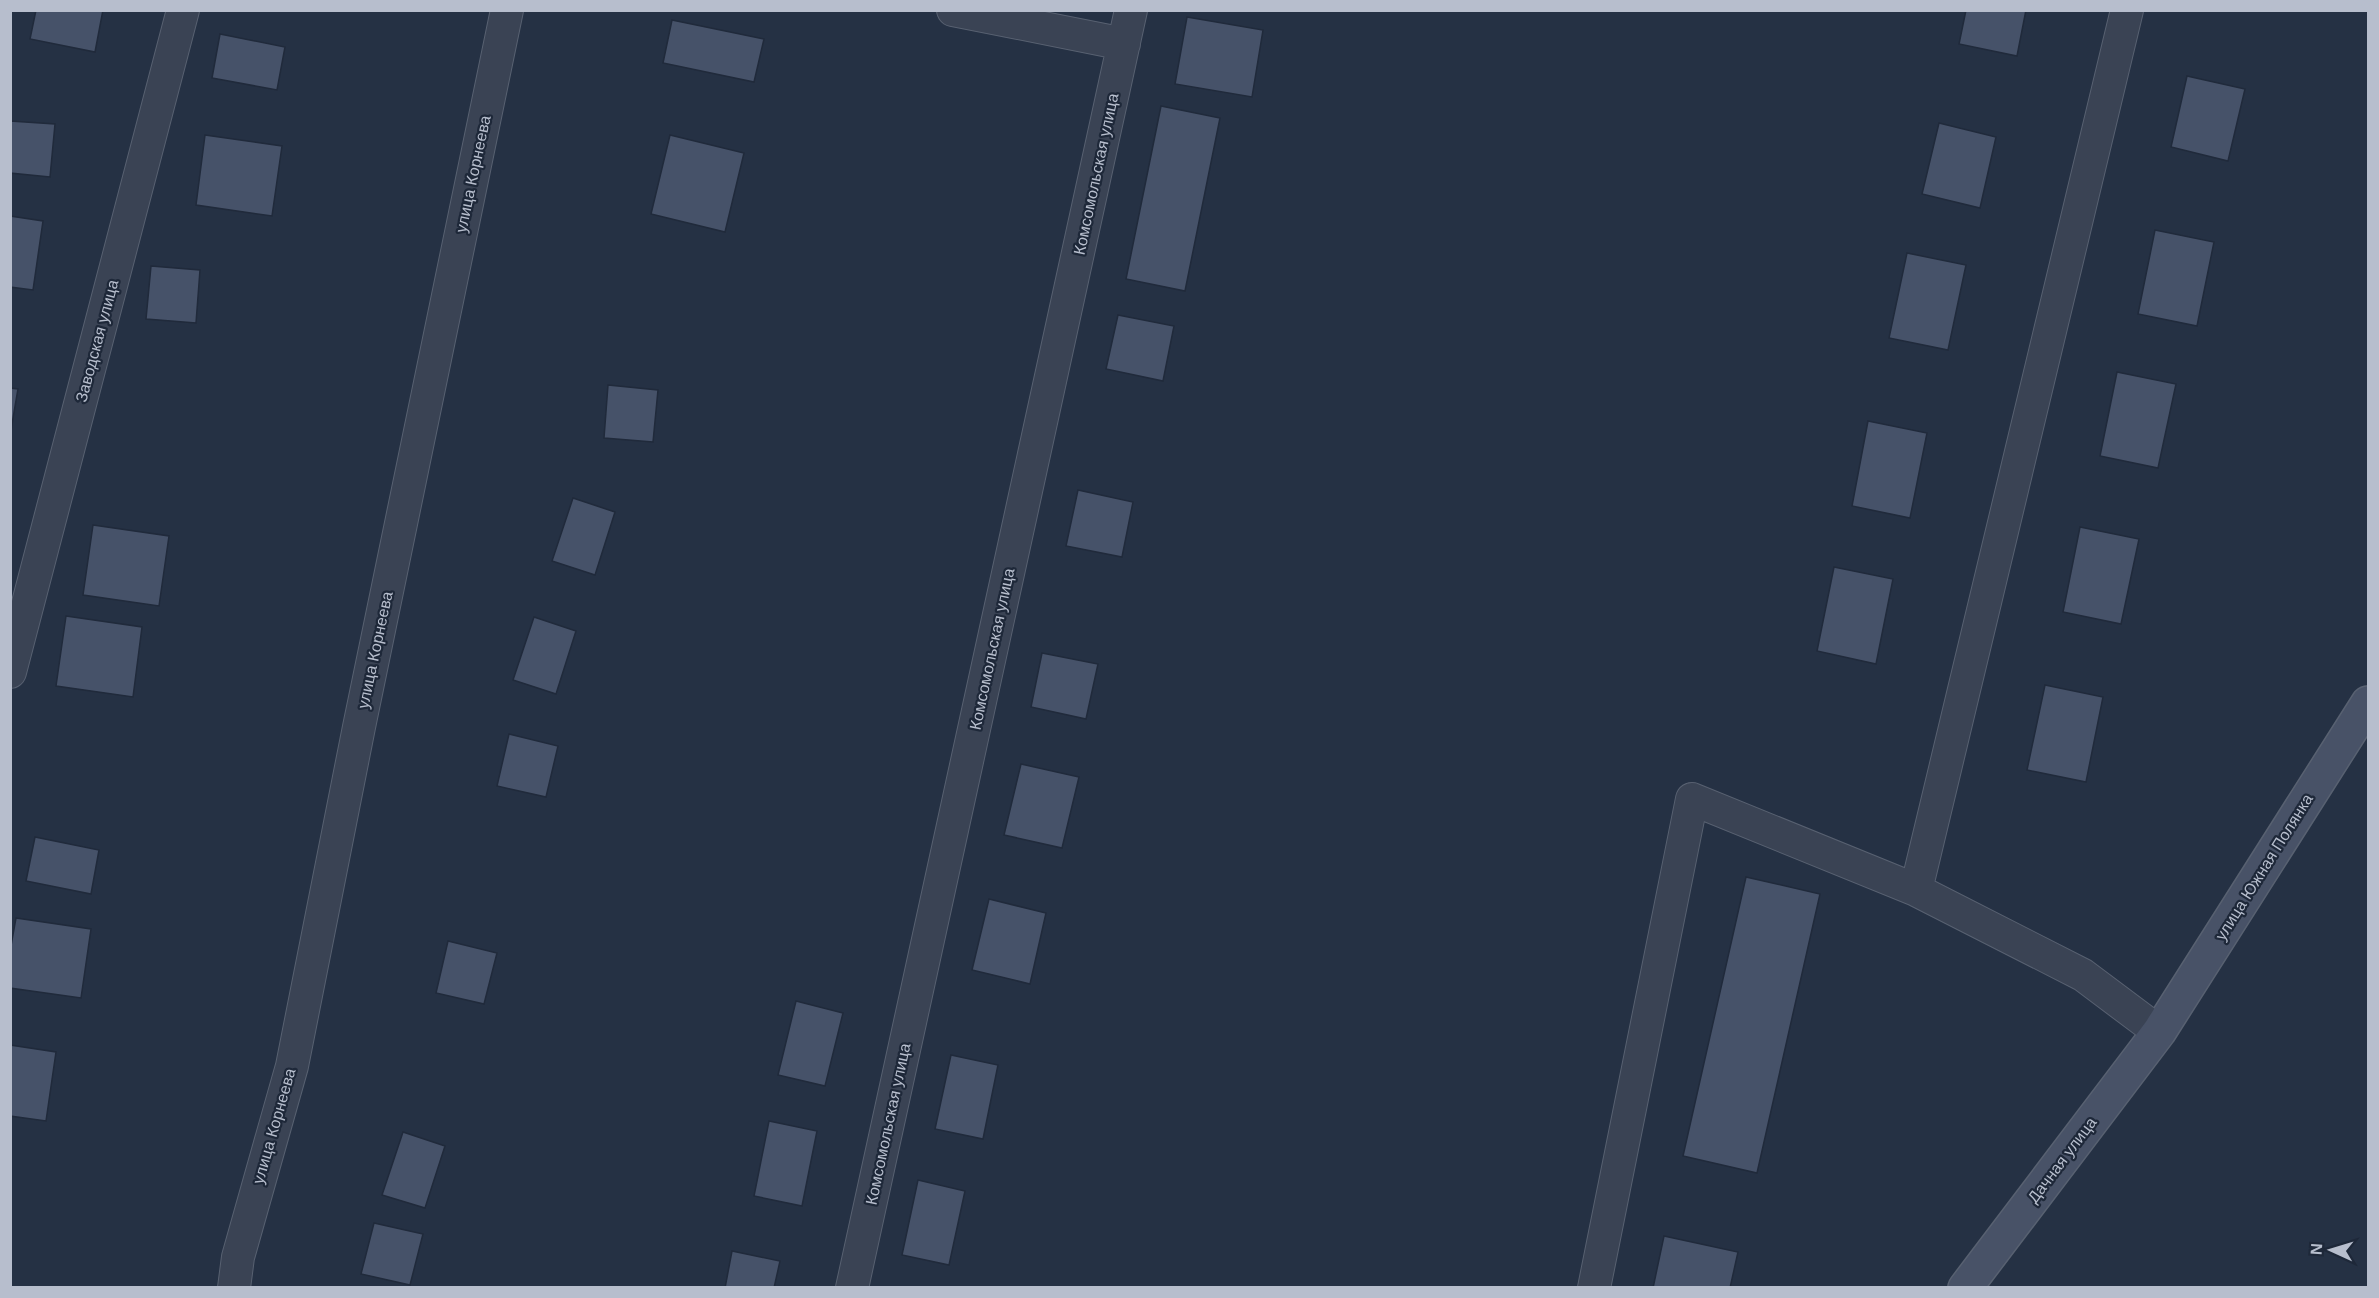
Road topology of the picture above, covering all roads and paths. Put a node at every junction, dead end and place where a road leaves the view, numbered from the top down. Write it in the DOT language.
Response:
graph roads {
  1 [pos="183,10"];
  2 [pos="507,10"];
  3 [pos="953,10"];
  4 [pos="1131,10"];
  5 [pos="2127,10"];
  6 [pos="1124,44"];
  7 [pos="10,672"];
  8 [pos="2368,703"];
  9 [pos="1916,890"];
  10 [pos="2159,1032"];
  11 [pos="234,1287"];
  12 [pos="852,1287"];
  13 [pos="1594,1287"];
  14 [pos="1965,1287"];
  1 -- 7 [label="street, Заводская улица"];
  2 -- 11 [label="street, улица Корнеева"];
  3 -- 6 [label="street"];
  4 -- 6 [label="street, Комсомольская улица"];
  5 -- 9 [label="street"];
  6 -- 12 [label="street, Комсомольская улица"];
  8 -- 10 [label="street, улица Южная Полянка"];
  9 -- 10 [label="street"];
  9 -- 13 [label="street"];
  10 -- 14 [label="street, Дачная улица"];
}
